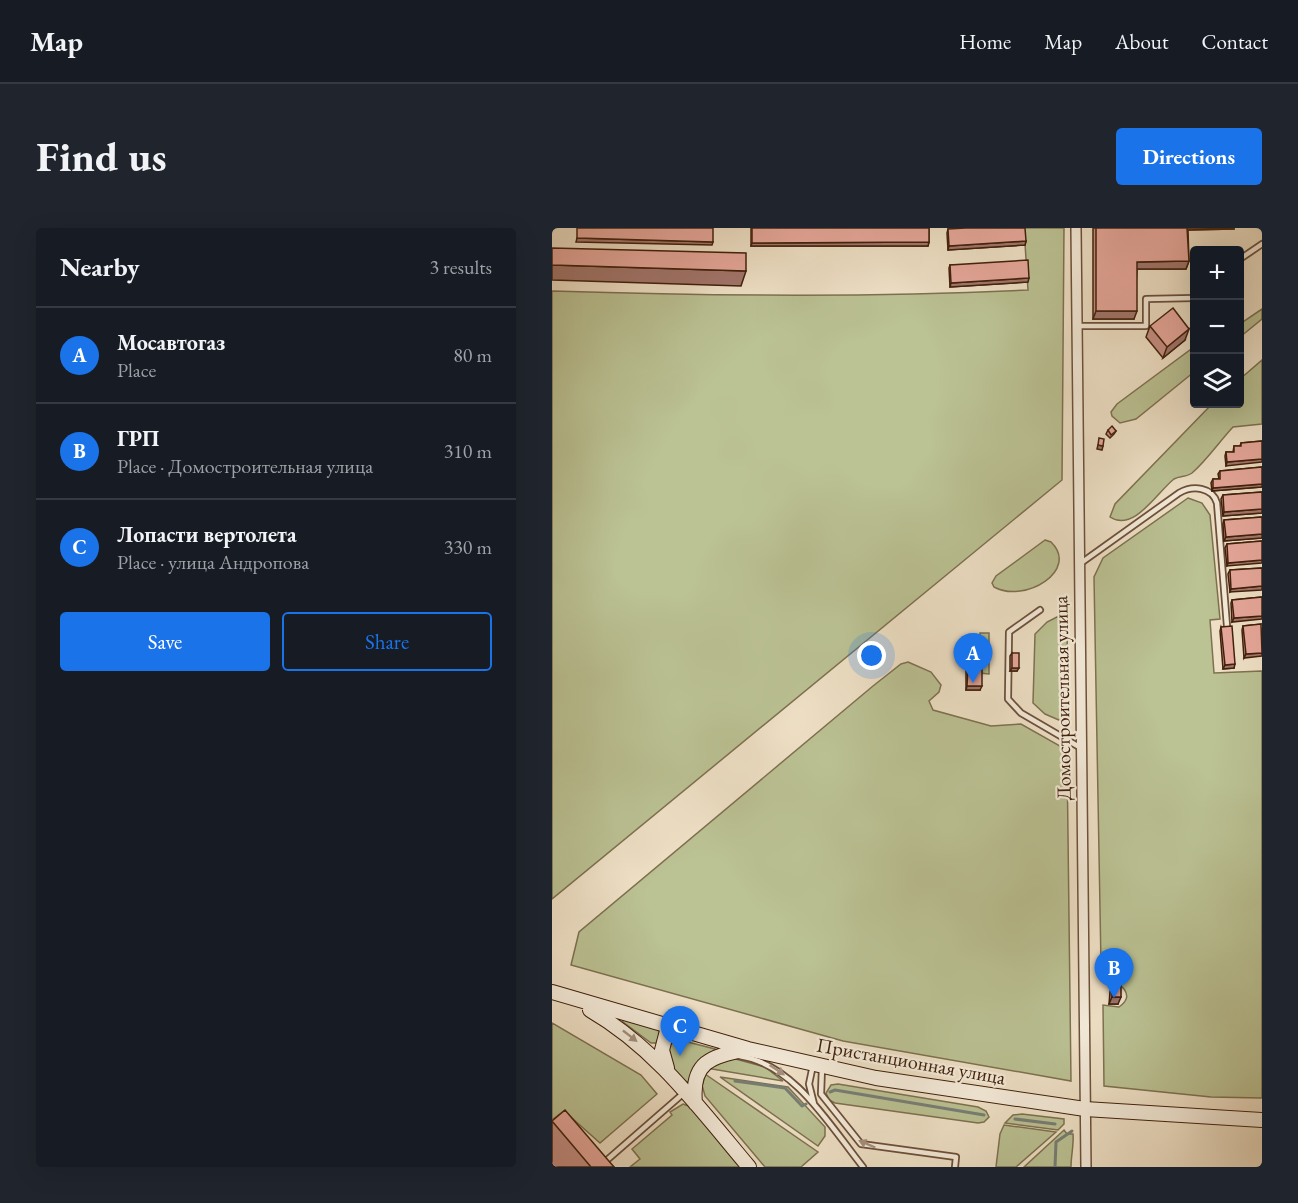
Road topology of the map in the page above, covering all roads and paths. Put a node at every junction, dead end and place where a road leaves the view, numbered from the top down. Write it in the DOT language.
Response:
graph roads {
  1 [pos="1076,228"];
  2 [pos="1262,244"];
  3 [pos="1244,257"];
  4 [pos="1190,298"];
  5 [pos="1077,326"];
  6 [pos="1079,565"];
  7 [pos="1040,610"];
  8 [pos="1227,626"];
  9 [pos="1081,748"];
  10 [pos="557,994"];
  11 [pos="668,1027"];
  12 [pos="748,1049"];
  13 [pos="721,1054"];
  14 [pos="818,1066"];
  15 [pos="669,1073"];
  16 [pos="686,1092"];
  17 [pos="695,1103"];
  18 [pos="1085,1109"];
  19 [pos="818,1112"];
  20 [pos="1262,1120"];
  21 [pos="599,1167"];
  22 [pos="748,1167"];
  23 [pos="862,1167"];
  24 [pos="955,1167"];
  25 [pos="1086,1167"];
  1 -- 5 [label="street, Домостроительная улица"];
  2 -- 3 [label="lane"];
  4 -- 5 [label="lane"];
  5 -- 6 [label="street, Домостроительная улица"];
  6 -- 8 [label="lane"];
  6 -- 9 [label="street, Домостроительная улица"];
  7 -- 9 [label="lane"];
  9 -- 18 [label="street, Домостроительная улица"];
  10 -- 11 [label="main road, Пристанционная улица"];
  10 -- 15 [label="main road, one-way"];
  11 -- 12 [label="main road, Пристанционная улица"];
  11 -- 15 [label="main road"];
  12 -- 13 [label="main road"];
  12 -- 14 [label="main road, Пристанционная улица"];
  13 -- 17 [label="main road"];
  13 -- 19 [label="lane, one-way"];
  14 -- 18 [label="main road, Пристанционная улица"];
  14 -- 19 [label="lane"];
  24 -- 14 [label="lane, one-way"];
  15 -- 16 [label="main road"];
  16 -- 17 [label="main road"];
  16 -- 21 [label="lane"];
  17 -- 22 [label="main road"];
  18 -- 20 [label="main road, Пристанционная улица"];
  18 -- 25 [label="street, Домостроительная улица"];
  19 -- 23 [label="lane"];
}
